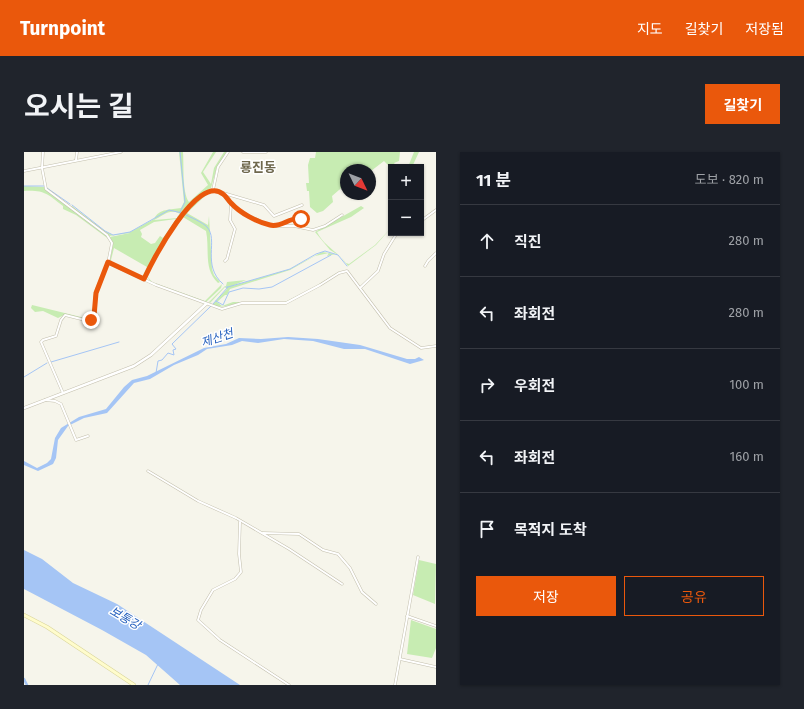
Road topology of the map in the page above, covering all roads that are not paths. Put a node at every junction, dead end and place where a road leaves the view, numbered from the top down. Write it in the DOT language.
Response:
graph roads {
  1 [pos="43,152"];
  2 [pos="77,152"];
  3 [pos="121,152"];
  4 [pos="228,152"];
  5 [pos="243,152"];
  6 [pos="266,152"];
  7 [pos="76,160"];
  8 [pos="42,168"];
  9 [pos="24,171"];
  10 [pos="213,190"];
  11 [pos="222,193"];
  12 [pos="231,204"];
  13 [pos="302,205"];
  14 [pos="436,210"];
  15 [pos="342,215"];
  16 [pos="304,219"];
  17 [pos="424,219"];
  18 [pos="278,226"];
  19 [pos="395,236"];
  20 [pos="436,253"];
  21 [pos="225,261"];
  22 [pos="108,262"];
  23 [pos="425,266"];
  24 [pos="144,279"];
  25 [pos="360,288"];
  26 [pos="206,304"];
  27 [pos="436,346"];
  28 [pos="64,393"];
  29 [pos="44,400"];
  30 [pos="24,408"];
  31 [pos="88,436"];
  32 [pos="148,472"];
  33 [pos="240,522"];
  34 [pos="261,533"];
  35 [pos="418,557"];
  36 [pos="342,584"];
  37 [pos="376,604"];
  38 [pos="24,615"];
  39 [pos="407,616"];
  40 [pos="436,626"];
  41 [pos="400,659"];
  42 [pos="436,667"];
  43 [pos="134,685"];
  44 [pos="289,685"];
  45 [pos="395,685"];
  1 -- 8 [label="street"];
  2 -- 7 [label="street"];
  3 -- 7 [label="street"];
  4 -- 10 [label="street"];
  5 -- 6 [label="street"];
  7 -- 8 [label="street"];
  8 -- 9 [label="street"];
  8 -- 22 [label="street"];
  10 -- 11 [label="street"];
  10 -- 24 [label="street"];
  11 -- 12 [label="street"];
  11 -- 13 [label="street"];
  12 -- 18 [label="street"];
  12 -- 21 [label="street"];
  14 -- 17 [label="street"];
  15 -- 18 [label="street"];
  16 -- 18 [label="street"];
  19 -- 25 [label="street"];
  20 -- 23 [label="street"];
  22 -- 24 [label="street"];
  22 -- 28 [label="street"];
  24 -- 26 [label="street"];
  25 -- 26 [label="street"];
  25 -- 27 [label="street"];
  26 -- 28 [label="street"];
  28 -- 29 [label="street"];
  29 -- 30 [label="street"];
  29 -- 31 [label="street"];
  32 -- 33 [label="street"];
  33 -- 34 [label="street"];
  33 -- 44 [label="street"];
  34 -- 36 [label="street"];
  34 -- 37 [label="street"];
  35 -- 39 [label="street"];
  38 -- 43 [label="main road"];
  39 -- 40 [label="street"];
  39 -- 41 [label="street"];
  41 -- 42 [label="street"];
  41 -- 45 [label="street"];
}
